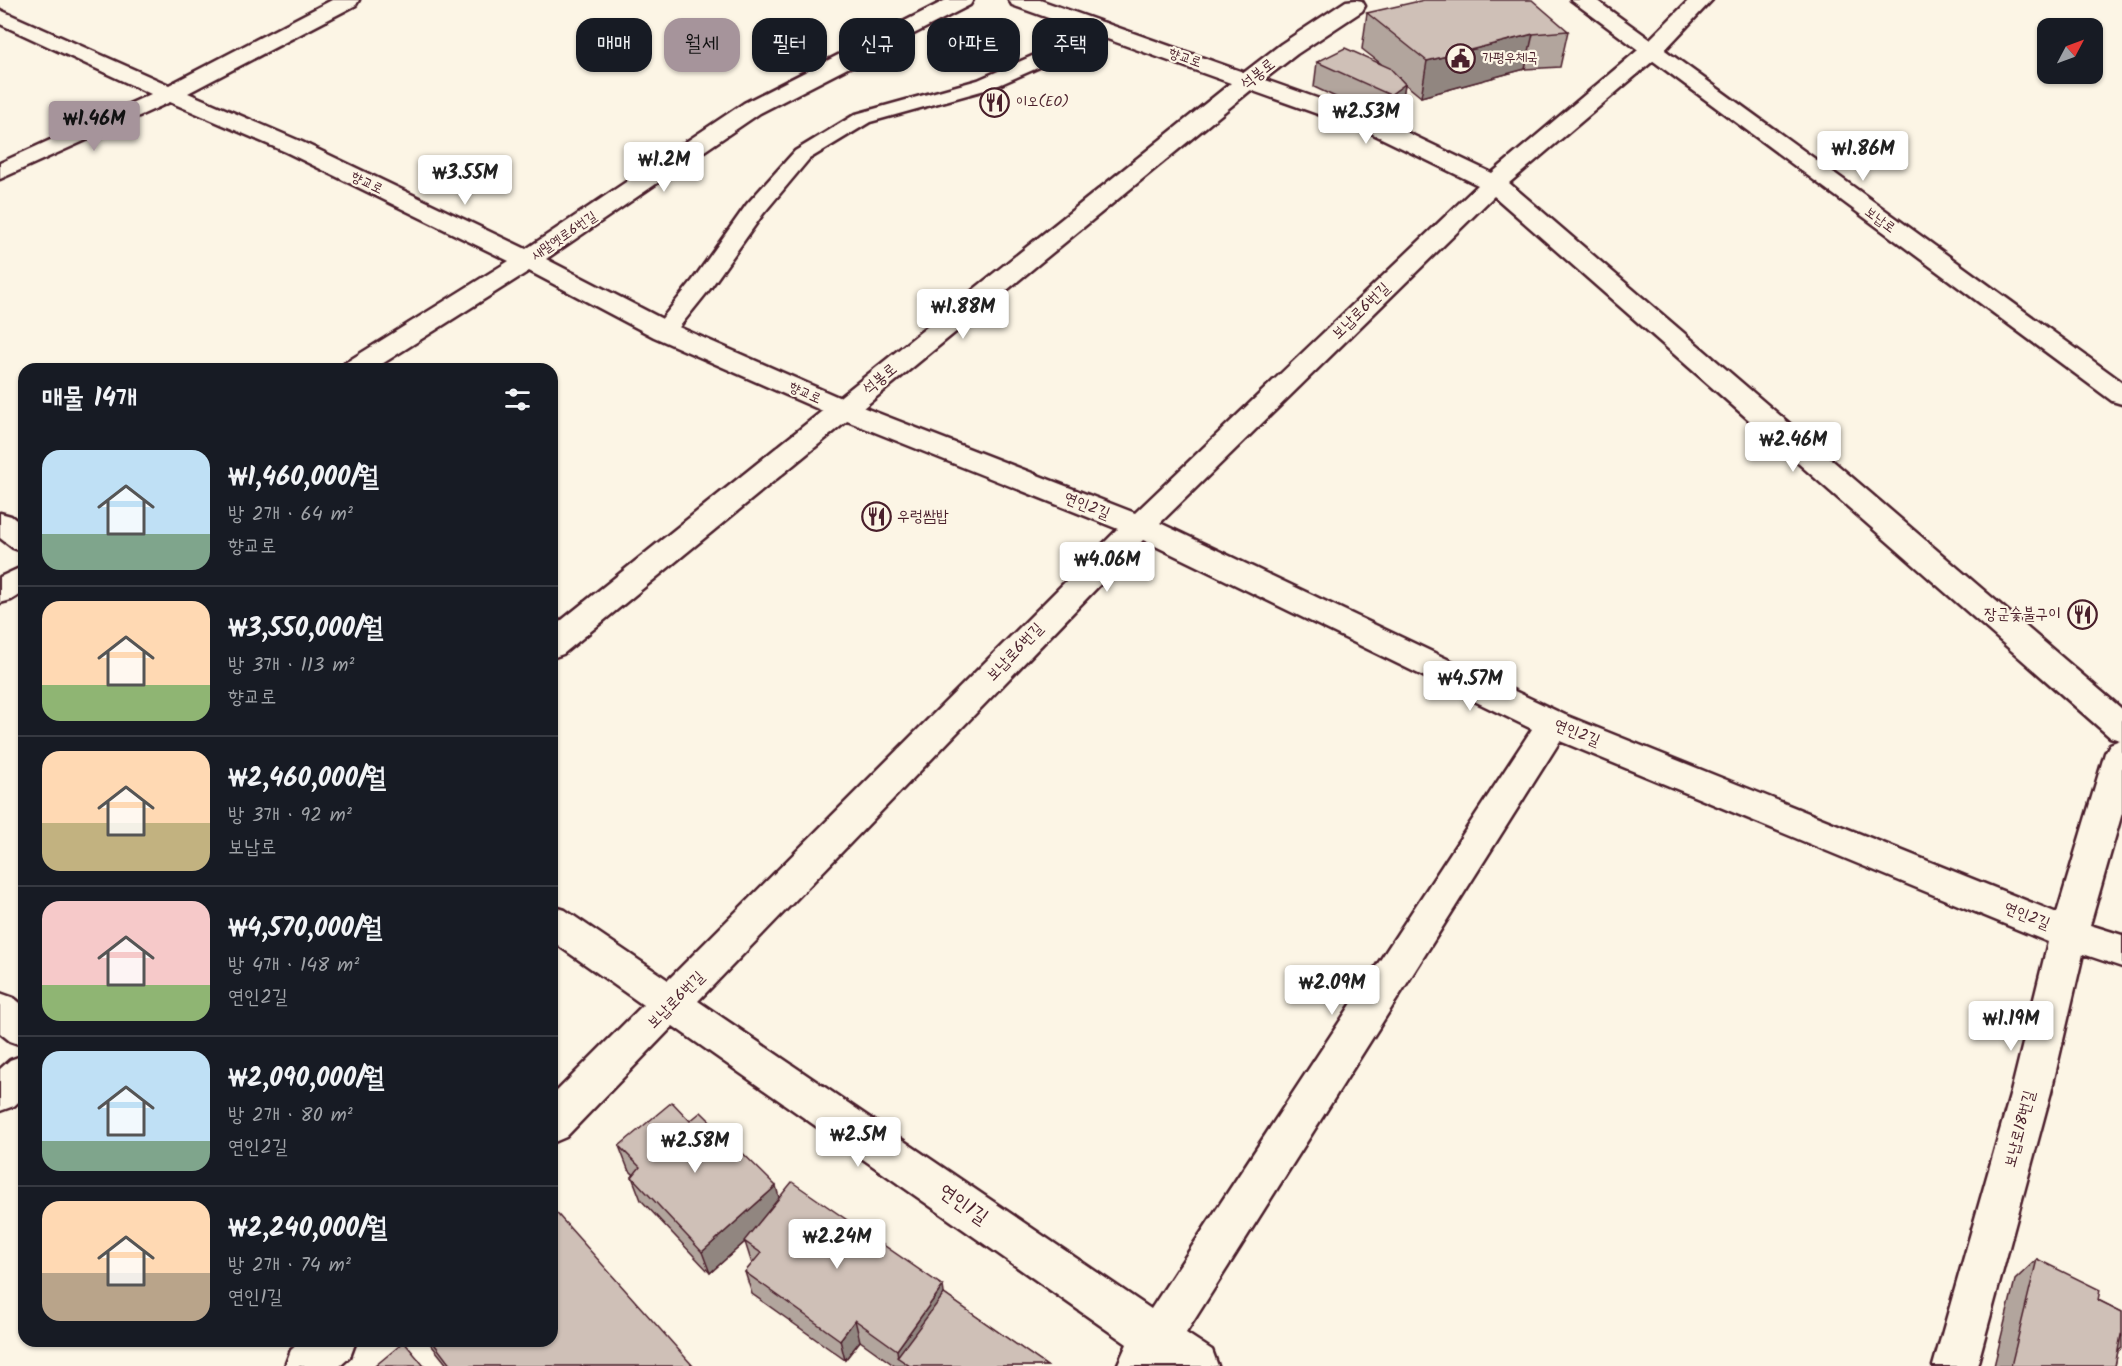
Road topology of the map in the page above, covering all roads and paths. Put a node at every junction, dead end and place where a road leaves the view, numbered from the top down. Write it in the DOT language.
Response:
graph roads {
  1 [pos="348,0"];
  2 [pos="962,0"];
  3 [pos="1020,0"];
  4 [pos="1582,0"];
  5 [pos="1701,0"];
  6 [pos="1361,2"];
  7 [pos="1072,18"];
  8 [pos="3,21"];
  9 [pos="1108,30"];
  10 [pos="1652,50"];
  11 [pos="1032,63"];
  12 [pos="1249,80"];
  13 [pos="170,94"];
  14 [pos="0,172"];
  15 [pos="1494,183"];
  16 [pos="528,260"];
  17 [pos="664,331"];
  18 [pos="365,363"];
  19 [pos="2122,395"];
  20 [pos="842,409"];
  21 [pos="0,523"];
  22 [pos="1139,526"];
  23 [pos="18,536"];
  24 [pos="18,581"];
  25 [pos="0,592"];
  26 [pos="558,641"];
  27 [pos="1553,724"];
  28 [pos="2122,728"];
  29 [pos="2122,753"];
  30 [pos="558,925"];
  31 [pos="2069,934"];
  32 [pos="2122,951"];
  33 [pos="673,1003"];
  34 [pos="0,1010"];
  35 [pos="18,1024"];
  36 [pos="18,1078"];
  37 [pos="0,1093"];
  38 [pos="558,1118"];
  39 [pos="328,1347"];
  40 [pos="1149,1353"];
  41 [pos="307,1366"];
  42 [pos="1196,1366"];
  43 [pos="1955,1366"];
  1 -- 13 [label="street"];
  2 -- 16 [label="street, 새말옛로6번길"];
  3 -- 7 [label="street, 향교로"];
  4 -- 10 [label="street, 보납로"];
  5 -- 10 [label="street, 보납로6번길"];
  6 -- 12 [label="street, 석봉로"];
  8 -- 13 [label="street, 향교로"];
  9 -- 12 [label="street, 향교로"];
  10 -- 15 [label="street, 보납로6번길"];
  10 -- 19 [label="street, 보납로"];
  11 -- 17 [label="lane"];
  12 -- 15 [label="street, 향교로"];
  12 -- 20 [label="street, 석봉로"];
  13 -- 14 [label="street"];
  13 -- 16 [label="street, 향교로"];
  15 -- 22 [label="street, 보납로6번길"];
  15 -- 28 [label="street, 향교로"];
  16 -- 17 [label="street, 향교로"];
  16 -- 18 [label="street, 새말옛로6번길"];
  17 -- 20 [label="street, 향교로"];
  20 -- 22 [label="street, 연인2길"];
  20 -- 26 [label="street, 석봉로"];
  21 -- 23 [label="street"];
  22 -- 27 [label="street, 연인2길"];
  22 -- 33 [label="street, 보납로6번길"];
  24 -- 25 [label="street"];
  27 -- 31 [label="street, 연인2길"];
  27 -- 40 [label="street"];
  29 -- 31 [label="street, 보납로18번길"];
  30 -- 33 [label="street, 연인1길"];
  31 -- 32 [label="street, 연인2길"];
  31 -- 43 [label="street, 보납로18번길"];
  33 -- 38 [label="street, 보납로6번길"];
  33 -- 40 [label="street, 연인1길"];
  34 -- 35 [label="street"];
  36 -- 37 [label="street"];
  39 -- 41 [label="street"];
  40 -- 42 [label="street, 연인1길"];
}
